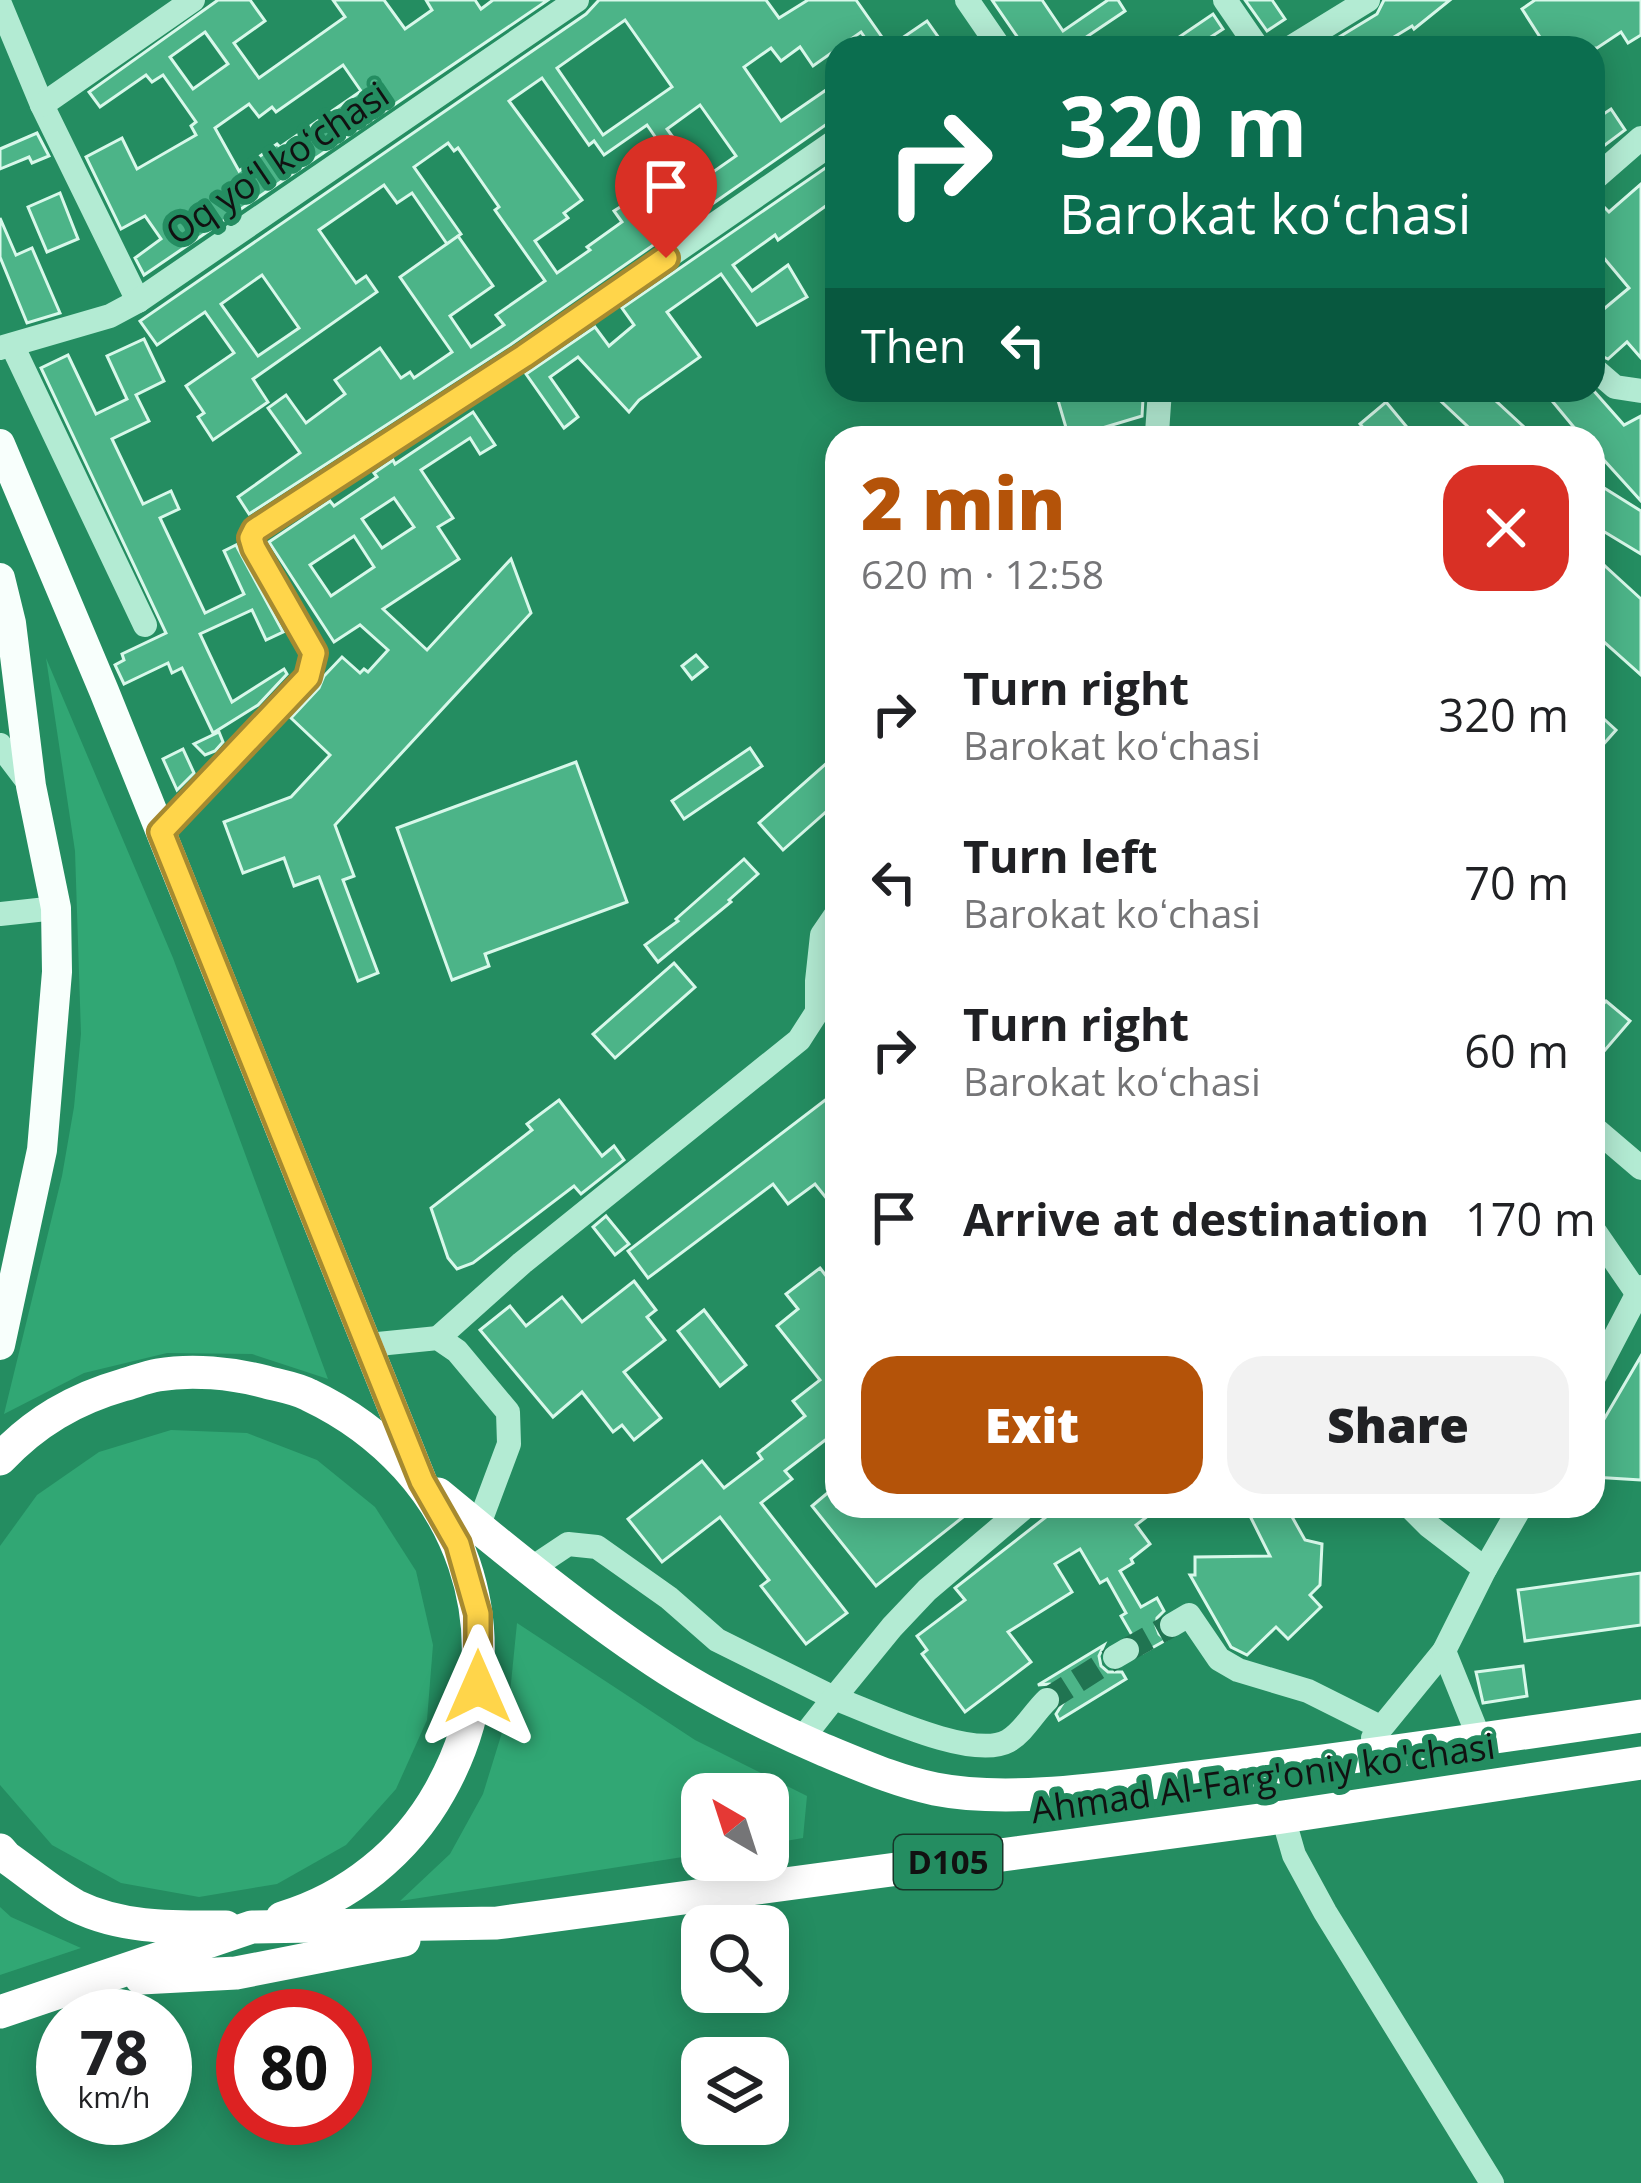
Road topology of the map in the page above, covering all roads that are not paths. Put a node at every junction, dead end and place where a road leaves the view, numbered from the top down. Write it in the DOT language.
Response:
graph roads {
  1 [pos="193,0"];
  2 [pos="577,0"];
  3 [pos="968,0"];
  4 [pos="1225,0"];
  5 [pos="1367,0"];
  6 [pos="0,4"];
  7 [pos="984,36"];
  8 [pos="1250,36"];
  9 [pos="1309,36"];
  10 [pos="42,106"];
  11 [pos="1641,138"];
  12 [pos="825,148"];
  13 [pos="1605,170"];
  14 [pos="138,301"];
  15 [pos="6,347"];
  16 [pos="1605,378"];
  17 [pos="1641,391"];
  18 [pos="0,444"];
  19 [pos="0,578"];
  20 [pos="145,625"];
  21 [pos="0,745"];
  22 [pos="32,786"];
  23 [pos="161,832"];
  24 [pos="56,908"];
  25 [pos="2,912"];
  26 [pos="825,930"];
  27 [pos="1605,1137"];
  28 [pos="1641,1168"];
  29 [pos="1605,1245"];
  30 [pos="1639,1290"];
  31 [pos="439,1338"];
  32 [pos="368,1345"];
  33 [pos="0,1346"];
  34 [pos="1605,1356"];
  35 [pos="0,1459"];
  36 [pos="422,1481"];
  37 [pos="1012,1518"];
  38 [pos="1421,1518"];
  39 [pos="1514,1518"];
  40 [pos="478,1527"];
  41 [pos="1485,1569"];
  42 [pos="530,1570"];
  43 [pos="1172,1625"];
  44 [pos="1444,1651"];
  45 [pos="834,1698"];
  46 [pos="1047,1700"];
  47 [pos="1641,1716"];
  48 [pos="1380,1727"];
  49 [pos="801,1740"];
  50 [pos="1480,1740"];
  51 [pos="1360,1758"];
  52 [pos="1641,1763"];
  53 [pos="1283,1816"];
  54 [pos="0,1850"];
  55 [pos="497,1923"];
  56 [pos="252,1928"];
  57 [pos="103,1979"];
  58 [pos="0,2012"];
  59 [pos="1492,2183"];
  1 -- 10 [label="street"];
  2 -- 14 [label="street, Oq yoʻl koʻchasi"];
  3 -- 7 [label="street"];
  4 -- 8 [label="street"];
  5 -- 9 [label="street"];
  6 -- 10 [label="street"];
  10 -- 14 [label="street"];
  11 -- 13 [label="street"];
  12 -- 23 [label="street"];
  14 -- 15 [label="street, Oq yoʻl koʻchasi"];
  15 -- 20 [label="street"];
  16 -- 17 [label="street"];
  18 -- 23 [label="main road"];
  19 -- 22 [label="main road"];
  21 -- 22 [label="street"];
  22 -- 24 [label="main road"];
  23 -- 32 [label="main road"];
  24 -- 25 [label="street"];
  24 -- 33 [label="main road"];
  26 -- 31 [label="street"];
  27 -- 28 [label="street"];
  29 -- 30 [label="street"];
  30 -- 34 [label="street"];
  31 -- 32 [label="street"];
  31 -- 40 [label="street"];
  32 -- 36 [label="main road"];
  35 -- 36 [label="highway"];
  36 -- 40 [label="highway, Ahmad Al-Farg'oniy ko'chasi / D105"];
  36 -- 56 [label="highway"];
  37 -- 45 [label="street"];
  38 -- 41 [label="street"];
  39 -- 41 [label="street"];
  40 -- 42 [label="highway, Ahmad Al-Farg'oniy ko'chasi / D105"];
  41 -- 44 [label="street"];
  42 -- 45 [label="street"];
  42 -- 49 [label="highway, Ahmad Al-Farg'oniy ko'chasi / D105"];
  43 -- 48 [label="street"];
  44 -- 48 [label="street"];
  44 -- 50 [label="street"];
  45 -- 46 [label="street"];
  45 -- 49 [label="street"];
  47 -- 50 [label="highway, Ahmad Al-Farg'oniy ko'chasi / D105"];
  48 -- 51 [label="street"];
  49 -- 51 [label="highway, Ahmad Al-Farg'oniy ko'chasi / D105"];
  50 -- 51 [label="highway, Ahmad Al-Farg'oniy ko'chasi / D105"];
  52 -- 53 [label="highway, Ahmad Al-Farg'oniy ko'chasi / D105"];
  53 -- 55 [label="highway, Ahmad Al-Farg'oniy ko'chasi / D105"];
  53 -- 59 [label="street"];
  54 -- 56 [label="highway, Ahmad Al-Farg'oniy ko'chasi"];
  55 -- 56 [label="highway, Ahmad Al-Farg'oniy ko'chasi / D105"];
  55 -- 57 [label="highway"];
  56 -- 57 [label="highway, D105"];
  57 -- 58 [label="highway, D105"];
}
